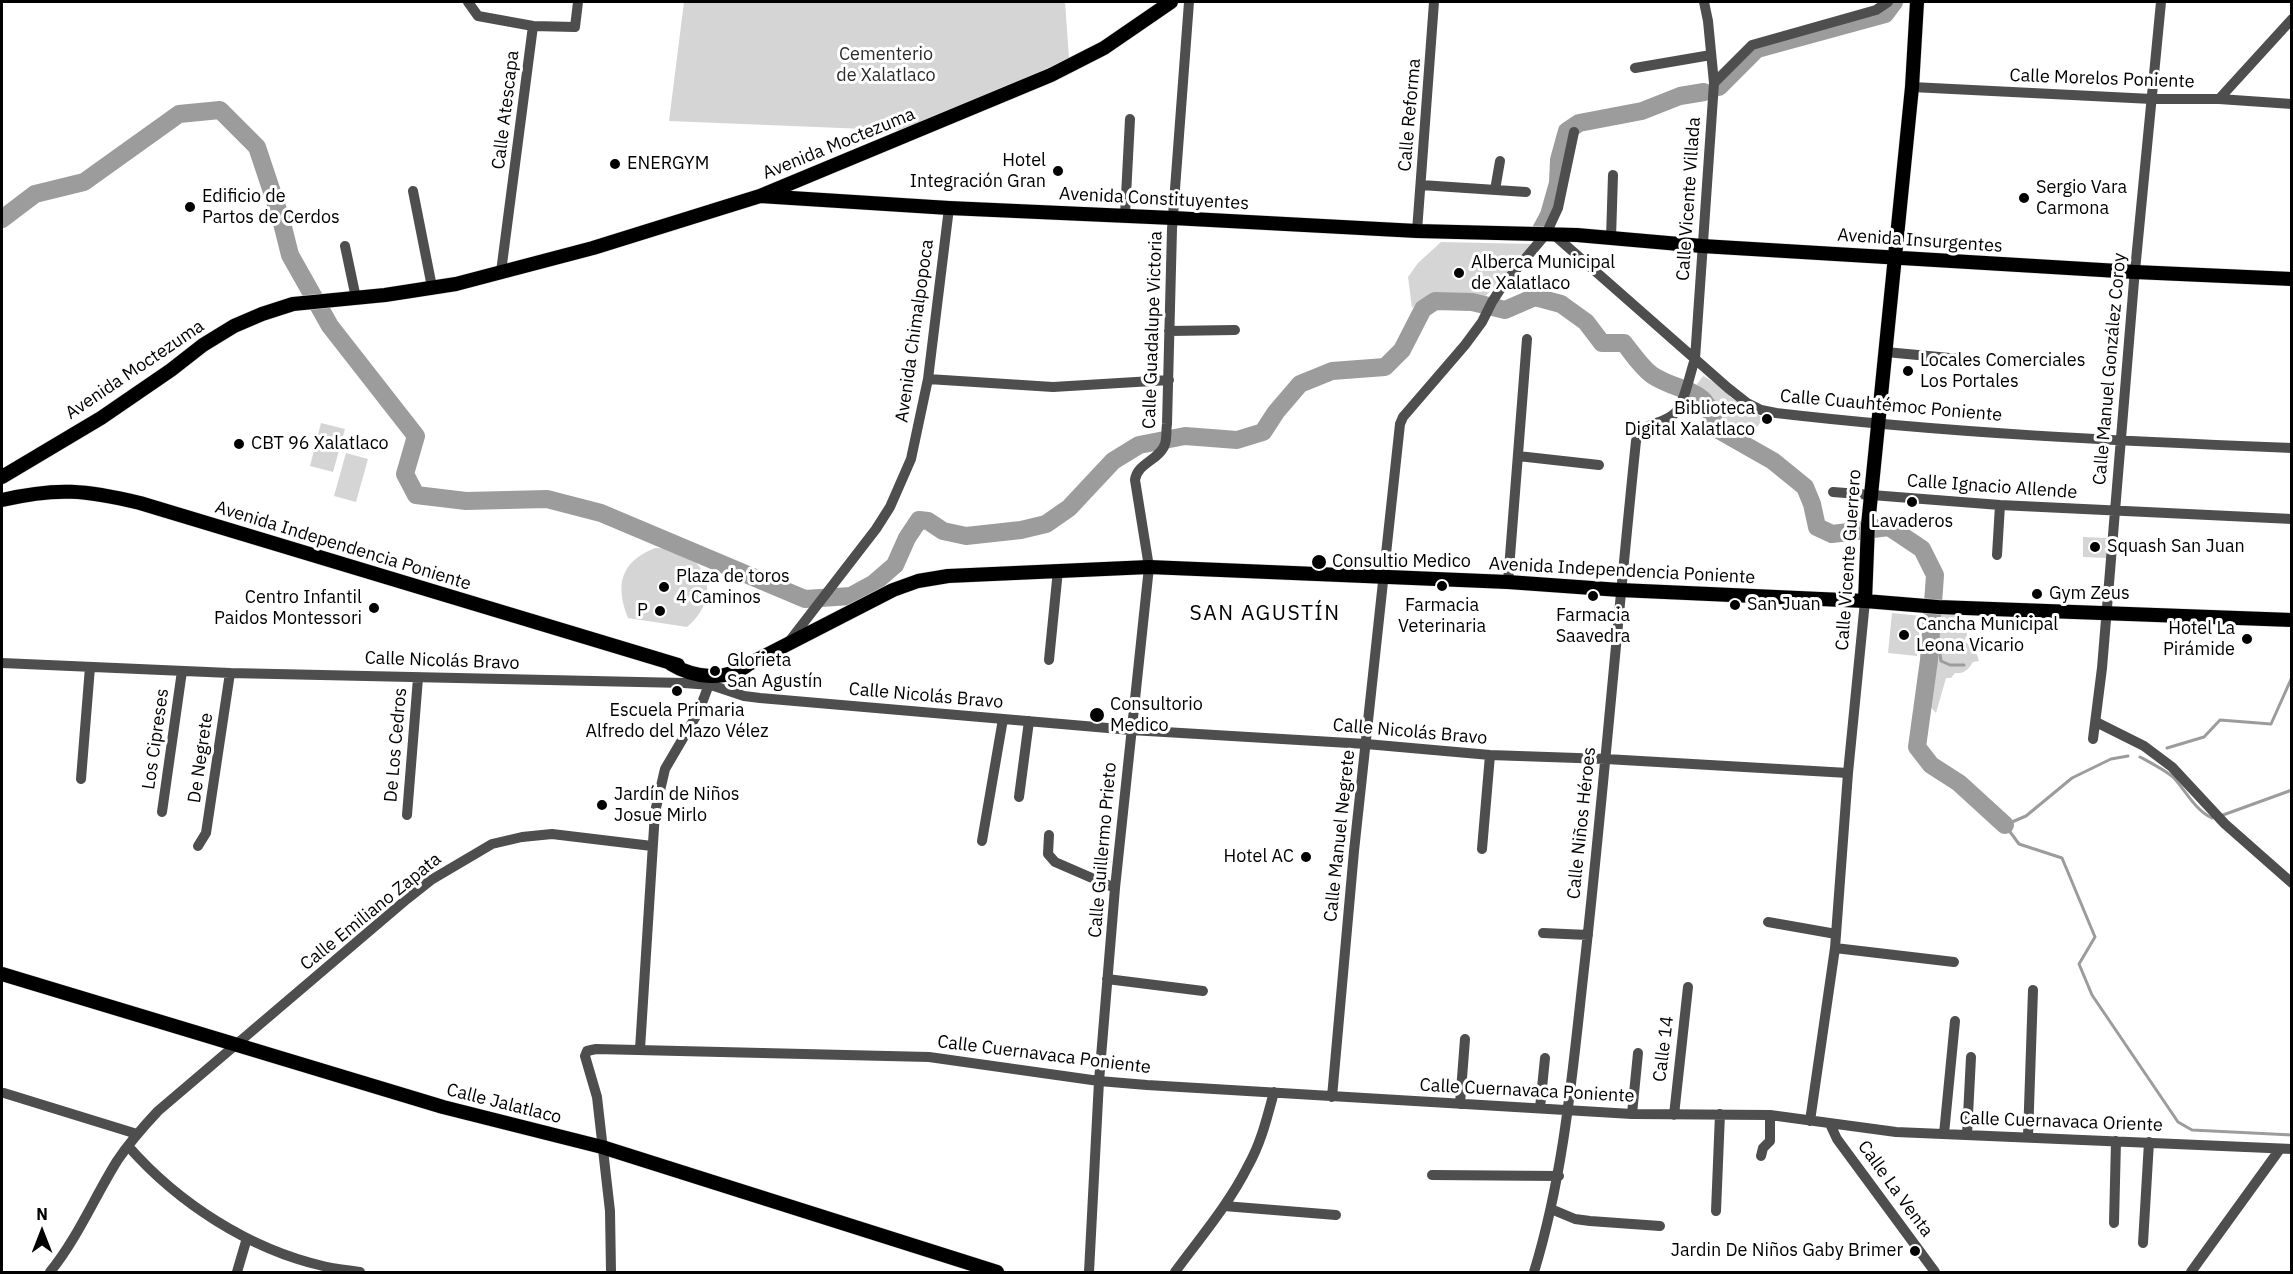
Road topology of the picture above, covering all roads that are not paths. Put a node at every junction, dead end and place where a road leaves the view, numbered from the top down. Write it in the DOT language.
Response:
graph roads {
  1 [pos="468,2"];
  2 [pos="578,2"];
  3 [pos="1171,2"];
  4 [pos="1189,2"];
  5 [pos="1434,2"];
  6 [pos="1704,2"];
  7 [pos="1888,2"];
  8 [pos="1917,2"];
  9 [pos="2161,2"];
  10 [pos="2292,19"];
  11 [pos="533,26"];
  12 [pos="1711,55"];
  13 [pos="1635,68"];
  14 [pos="1714,83"];
  15 [pos="1912,87"];
  16 [pos="2152,99"];
  17 [pos="2218,99"];
  18 [pos="2292,104"];
  19 [pos="1130,118"];
  20 [pos="1574,132"];
  21 [pos="1500,161"];
  22 [pos="1613,175"];
  23 [pos="1420,185"];
  24 [pos="1495,190"];
  25 [pos="413,191"];
  26 [pos="1526,192"];
  27 [pos="760,196"];
  28 [pos="949,208"];
  29 [pos="1125,216"];
  30 [pos="1173,218"];
  31 [pos="1417,231"];
  32 [pos="1550,234"];
  33 [pos="1611,238"];
  34 [pos="345,246"];
  35 [pos="1702,246"];
  36 [pos="1894,258"];
  37 [pos="501,272"];
  38 [pos="2135,272"];
  39 [pos="2292,279"];
  40 [pos="432,287"];
  41 [pos="356,298"];
  42 [pos="1235,330"];
  43 [pos="1169,331"];
  44 [pos="1527,339"];
  45 [pos="1886,351"];
  46 [pos="1695,359"];
  47 [pos="1960,359"];
  48 [pos="928,379"];
  49 [pos="1169,380"];
  50 [pos="1682,398"];
  51 [pos="1879,425"];
  52 [pos="2121,441"];
  53 [pos="1165,445"];
  54 [pos="2292,448"];
  55 [pos="1518,456"];
  56 [pos="1599,465"];
  57 [pos="2,477"];
  58 [pos="1833,492"];
  59 [pos="1871,496"];
  60 [pos="2,501"];
  61 [pos="2000,505"];
  62 [pos="2114,511"];
  63 [pos="2292,519"];
  64 [pos="1997,555"];
  65 [pos="1149,567"];
  66 [pos="1058,570"];
  67 [pos="1383,577"];
  68 [pos="1508,582"];
  69 [pos="1620,590"];
  70 [pos="1865,601"];
  71 [pos="2107,612"];
  72 [pos="2292,620"];
  73 [pos="787,645"];
  74 [pos="1049,660"];
  75 [pos="2,663"];
  76 [pos="671,664"];
  77 [pos="749,664"];
  78 [pos="90,667"];
  79 [pos="182,671"];
  80 [pos="230,673"];
  81 [pos="418,678"];
  82 [pos="711,680"];
  83 [pos="1003,718"];
  84 [pos="1029,721"];
  85 [pos="2096,722"];
  86 [pos="1131,729"];
  87 [pos="2093,739"];
  88 [pos="1366,744"];
  89 [pos="1490,755"];
  90 [pos="1605,759"];
  91 [pos="1848,773"];
  92 [pos="81,779"];
  93 [pos="1020,797"];
  94 [pos="162,812"];
  95 [pos="407,815"];
  96 [pos="1049,835"];
  97 [pos="982,841"];
  98 [pos="198,846"];
  99 [pos="652,846"];
  100 [pos="1482,849"];
  101 [pos="2292,883"];
  102 [pos="1115,888"];
  103 [pos="1768,922"];
  104 [pos="1543,933"];
  105 [pos="1836,934"];
  106 [pos="1588,935"];
  107 [pos="1835,948"];
  108 [pos="1954,962"];
  109 [pos="2,974"];
  110 [pos="1107,979"];
  111 [pos="1688,987"];
  112 [pos="2033,990"];
  113 [pos="1203,992"];
  114 [pos="1955,1021"];
  115 [pos="1465,1039"];
  116 [pos="234,1045"];
  117 [pos="640,1049"];
  118 [pos="1638,1053"];
  119 [pos="1971,1057"];
  120 [pos="1545,1058"];
  121 [pos="1099,1081"];
  122 [pos="1274,1092"];
  123 [pos="4,1093"];
  124 [pos="1332,1097"];
  125 [pos="1460,1104"];
  126 [pos="1540,1108"];
  127 [pos="1569,1110"];
  128 [pos="1632,1114"];
  129 [pos="1720,1114"];
  130 [pos="1674,1115"];
  131 [pos="1770,1115"];
  132 [pos="1810,1121"];
  133 [pos="1830,1124"];
  134 [pos="137,1134"];
  135 [pos="1944,1134"];
  136 [pos="1967,1135"];
  137 [pos="2028,1137"];
  138 [pos="2116,1141"];
  139 [pos="2149,1142"];
  140 [pos="128,1146"];
  141 [pos="602,1147"];
  142 [pos="2280,1149"];
  143 [pos="2292,1149"];
  144 [pos="1761,1156"];
  145 [pos="1432,1175"];
  146 [pos="1559,1176"];
  147 [pos="1224,1206"];
  148 [pos="1551,1209"];
  149 [pos="1716,1210"];
  150 [pos="1336,1215"];
  151 [pos="2114,1223"];
  152 [pos="1660,1226"];
  153 [pos="247,1239"];
  154 [pos="2143,1243"];
  155 [pos="50,1272"];
  156 [pos="237,1272"];
  157 [pos="360,1272"];
  158 [pos="610,1272"];
  159 [pos="997,1272"];
  160 [pos="1089,1272"];
  161 [pos="1175,1272"];
  162 [pos="1534,1272"];
  163 [pos="1935,1272"];
  164 [pos="2191,1272"];
  1 -- 11 [label="street, Calle Atescapa"];
  2 -- 11 [label="street"];
  3 -- 27 [label="main road, Avenida Moctezuma"];
  4 -- 30 [label="street, Calle Guadalupe Victoria"];
  5 -- 23 [label="street, Calle Reforma"];
  6 -- 12 [label="street, Calle Vicente Villada"];
  7 -- 14 [label="street"];
  8 -- 15 [label="main road, Calle Vicente Guerrero"];
  9 -- 16 [label="street, Calle Manuel González Coroy"];
  10 -- 17 [label="street"];
  11 -- 37 [label="street, Calle Atescapa"];
  12 -- 13 [label="street"];
  12 -- 14 [label="street, Calle Vicente Villada"];
  14 -- 35 [label="street, Calle Vicente Villada"];
  15 -- 16 [label="street, Calle Morelos Poniente"];
  15 -- 36 [label="main road, Calle Vicente Guerrero"];
  16 -- 17 [label="street, Calle Morelos Poniente"];
  16 -- 38 [label="street, Calle Manuel González Coroy"];
  17 -- 18 [label="street, Calle Morelos Poniente"];
  19 -- 29 [label="street"];
  20 -- 32 [label="street"];
  21 -- 24 [label="street"];
  22 -- 33 [label="street"];
  23 -- 24 [label="street"];
  23 -- 31 [label="street, Calle Reforma"];
  24 -- 26 [label="street"];
  25 -- 40 [label="street"];
  27 -- 28 [label="main road, Avenida Constituyentes"];
  27 -- 37 [label="main road, Avenida Moctezuma"];
  28 -- 29 [label="main road, Avenida Constituyentes"];
  28 -- 48 [label="street, Avenida Chimalpopoca"];
  29 -- 30 [label="main road, Avenida Constituyentes"];
  30 -- 31 [label="main road, Avenida Constituyentes"];
  30 -- 43 [label="street, Calle Guadalupe Victoria"];
  31 -- 32 [label="main road, Avenida Constituyentes"];
  32 -- 33 [label="main road, Avenida Insurgentes"];
  32 -- 46 [label="street, Calle Cuauhtémoc Poniente"];
  32 -- 67 [label="street, Calle Manuel Negrete"];
  33 -- 35 [label="main road, Avenida Insurgentes"];
  34 -- 41 [label="street"];
  35 -- 36 [label="main road, Avenida Insurgentes"];
  35 -- 46 [label="street, Calle Vicente Villada"];
  36 -- 38 [label="main road, Avenida Insurgentes"];
  36 -- 45 [label="main road, Calle Vicente Guerrero"];
  37 -- 40 [label="main road, Avenida Moctezuma"];
  38 -- 39 [label="main road, Avenida Insurgentes"];
  38 -- 52 [label="street, Calle Manuel González Coroy"];
  40 -- 41 [label="main road, Avenida Moctezuma"];
  41 -- 57 [label="main road, Avenida Moctezuma"];
  42 -- 43 [label="street"];
  43 -- 49 [label="street, Calle Guadalupe Victoria"];
  44 -- 55 [label="street"];
  45 -- 47 [label="street"];
  45 -- 51 [label="main road, Calle Vicente Guerrero"];
  46 -- 50 [label="street, Calle Vicente Villada"];
  46 -- 51 [label="street, Calle Cuauhtémoc Poniente"];
  48 -- 49 [label="street"];
  48 -- 73 [label="street, Avenida Chimalpopoca"];
  49 -- 53 [label="street, Calle Guadalupe Victoria"];
  50 -- 69 [label="street, Calle Niños Héroes"];
  51 -- 52 [label="street, Calle Cuauhtémoc Poniente"];
  51 -- 59 [label="main road, Calle Vicente Guerrero"];
  52 -- 54 [label="street, Calle Cuauhtémoc Poniente"];
  52 -- 62 [label="street, Calle Manuel González Coroy"];
  53 -- 65 [label="street, Calle Guillermo Prieto"];
  55 -- 56 [label="street"];
  55 -- 68 [label="street"];
  58 -- 59 [label="street, Calle Ignacio Allende"];
  59 -- 61 [label="street, Calle Ignacio Allende"];
  59 -- 70 [label="main road, Calle Vicente Guerrero"];
  60 -- 76 [label="main road, Avenida Independencia Poniente"];
  61 -- 62 [label="street, Calle Ignacio Allende"];
  61 -- 64 [label="street"];
  62 -- 63 [label="street, Calle Ignacio Allende"];
  62 -- 71 [label="street, Calle Manuel González Coroy"];
  65 -- 66 [label="main road, Avenida Independencia Poniente"];
  65 -- 67 [label="main road, Avenida Independencia Poniente"];
  65 -- 86 [label="street, Calle Guillermo Prieto"];
  66 -- 73 [label="main road, Avenida Independencia Poniente"];
  66 -- 74 [label="street"];
  67 -- 68 [label="main road, Avenida Independencia Poniente"];
  67 -- 88 [label="street, Calle Manuel Negrete"];
  68 -- 69 [label="main road, Avenida Independencia Poniente"];
  69 -- 70 [label="main road, Avenida Independencia Poniente"];
  69 -- 90 [label="street, Calle Niños Héroes"];
  70 -- 71 [label="main road, Avenida Independencia Poniente"];
  70 -- 91 [label="street, Calle Vicente Guerrero"];
  71 -- 72 [label="main road, Avenida Independencia Poniente"];
  71 -- 85 [label="street, Calle Manuel González Coroy"];
  73 -- 77 [label="main road, Avenida Independencia Poniente"];
  75 -- 78 [label="street, Calle Nicolás Bravo"];
  76 -- 77 [label="main road, Avenida Independencia Poniente"];
  76 -- 82 [label="main road, Avenida Independencia Poniente"];
  77 -- 82 [label="main road, Avenida Independencia Poniente"];
  78 -- 79 [label="street, Calle Nicolás Bravo"];
  78 -- 92 [label="street"];
  79 -- 80 [label="street, Calle Nicolás Bravo"];
  79 -- 94 [label="street, Los Cipreses"];
  80 -- 81 [label="street, Calle Nicolás Bravo"];
  80 -- 98 [label="street, De Negrete"];
  81 -- 82 [label="street, Calle Nicolás Bravo"];
  81 -- 95 [label="street, De Los Cedros"];
  82 -- 83 [label="street, Calle Nicolás Bravo"];
  82 -- 99 [label="street"];
  83 -- 84 [label="street, Calle Nicolás Bravo"];
  83 -- 97 [label="street"];
  84 -- 86 [label="street, Calle Nicolás Bravo"];
  84 -- 93 [label="street"];
  85 -- 87 [label="street, Calle Manuel González Coroy"];
  85 -- 101 [label="street"];
  86 -- 88 [label="street, Calle Nicolás Bravo"];
  86 -- 102 [label="street, Calle Guillermo Prieto"];
  88 -- 89 [label="street, Calle Nicolás Bravo"];
  88 -- 124 [label="street, Calle Manuel Negrete"];
  89 -- 90 [label="street, Calle Nicolás Bravo"];
  89 -- 100 [label="street"];
  90 -- 91 [label="street, Calle Nicolás Bravo"];
  90 -- 106 [label="street, Calle Niños Héroes"];
  91 -- 105 [label="street, Calle Vicente Guerrero"];
  96 -- 102 [label="street"];
  99 -- 116 [label="street, Calle Emiliano Zapata"];
  99 -- 117 [label="street"];
  102 -- 110 [label="street, Calle Guillermo Prieto"];
  103 -- 105 [label="street"];
  104 -- 106 [label="street"];
  105 -- 107 [label="street, Calle Vicente Guerrero"];
  106 -- 127 [label="street, Calle Niños Héroes"];
  107 -- 108 [label="street"];
  107 -- 132 [label="street, Calle Vicente Guerrero"];
  109 -- 116 [label="main road, Calle Jalatlaco"];
  110 -- 113 [label="street"];
  110 -- 121 [label="street, Calle Guillermo Prieto"];
  111 -- 130 [label="street, Calle 14"];
  112 -- 137 [label="street"];
  114 -- 135 [label="street"];
  115 -- 125 [label="street"];
  116 -- 134 [label="street, Calle Emiliano Zapata"];
  116 -- 141 [label="main road, Calle Jalatlaco"];
  117 -- 121 [label="street, Calle Cuernavaca Poniente"];
  117 -- 141 [label="street, Calle Cuernavaca Poniente"];
  118 -- 128 [label="street"];
  119 -- 136 [label="street"];
  120 -- 126 [label="street"];
  121 -- 122 [label="street, Calle Cuernavaca Poniente"];
  121 -- 160 [label="street, Calle Guillermo Prieto"];
  122 -- 124 [label="street, Calle Cuernavaca Poniente"];
  122 -- 147 [label="street"];
  123 -- 134 [label="street"];
  124 -- 125 [label="street, Calle Cuernavaca Poniente"];
  125 -- 126 [label="street, Calle Cuernavaca Poniente"];
  126 -- 127 [label="street, Calle Cuernavaca Poniente"];
  127 -- 128 [label="street, Calle Cuernavaca Poniente"];
  127 -- 146 [label="street, Calle Niños Héroes"];
  128 -- 130 [label="street, Calle Cuernavaca Poniente"];
  129 -- 130 [label="street, Calle Cuernavaca Poniente"];
  129 -- 131 [label="street, Calle Cuernavaca Poniente"];
  129 -- 149 [label="street"];
  131 -- 132 [label="street, Calle Cuernavaca Poniente"];
  131 -- 144 [label="street"];
  132 -- 133 [label="street, Calle Cuernavaca Poniente"];
  133 -- 135 [label="street, Calle Cuernavaca Oriente"];
  133 -- 163 [label="street, Calle La Venta"];
  134 -- 140 [label="street, Calle Emiliano Zapata"];
  135 -- 136 [label="street, Calle Cuernavaca Oriente"];
  136 -- 137 [label="street, Calle Cuernavaca Oriente"];
  137 -- 138 [label="street, Calle Cuernavaca Oriente"];
  138 -- 139 [label="street, Calle Cuernavaca Oriente"];
  138 -- 151 [label="street"];
  139 -- 142 [label="street, Calle Cuernavaca Oriente"];
  139 -- 154 [label="street"];
  140 -- 153 [label="street"];
  140 -- 155 [label="street, Calle Emiliano Zapata"];
  141 -- 158 [label="street"];
  141 -- 159 [label="main road, Calle Jalatlaco"];
  142 -- 143 [label="street, Calle Cuernavaca Oriente"];
  142 -- 164 [label="street"];
  145 -- 146 [label="street"];
  146 -- 148 [label="street, Calle Niños Héroes"];
  147 -- 150 [label="street"];
  147 -- 161 [label="street"];
  148 -- 152 [label="street"];
  148 -- 162 [label="street, Calle Niños Héroes"];
  153 -- 156 [label="street"];
  153 -- 157 [label="street"];
}
